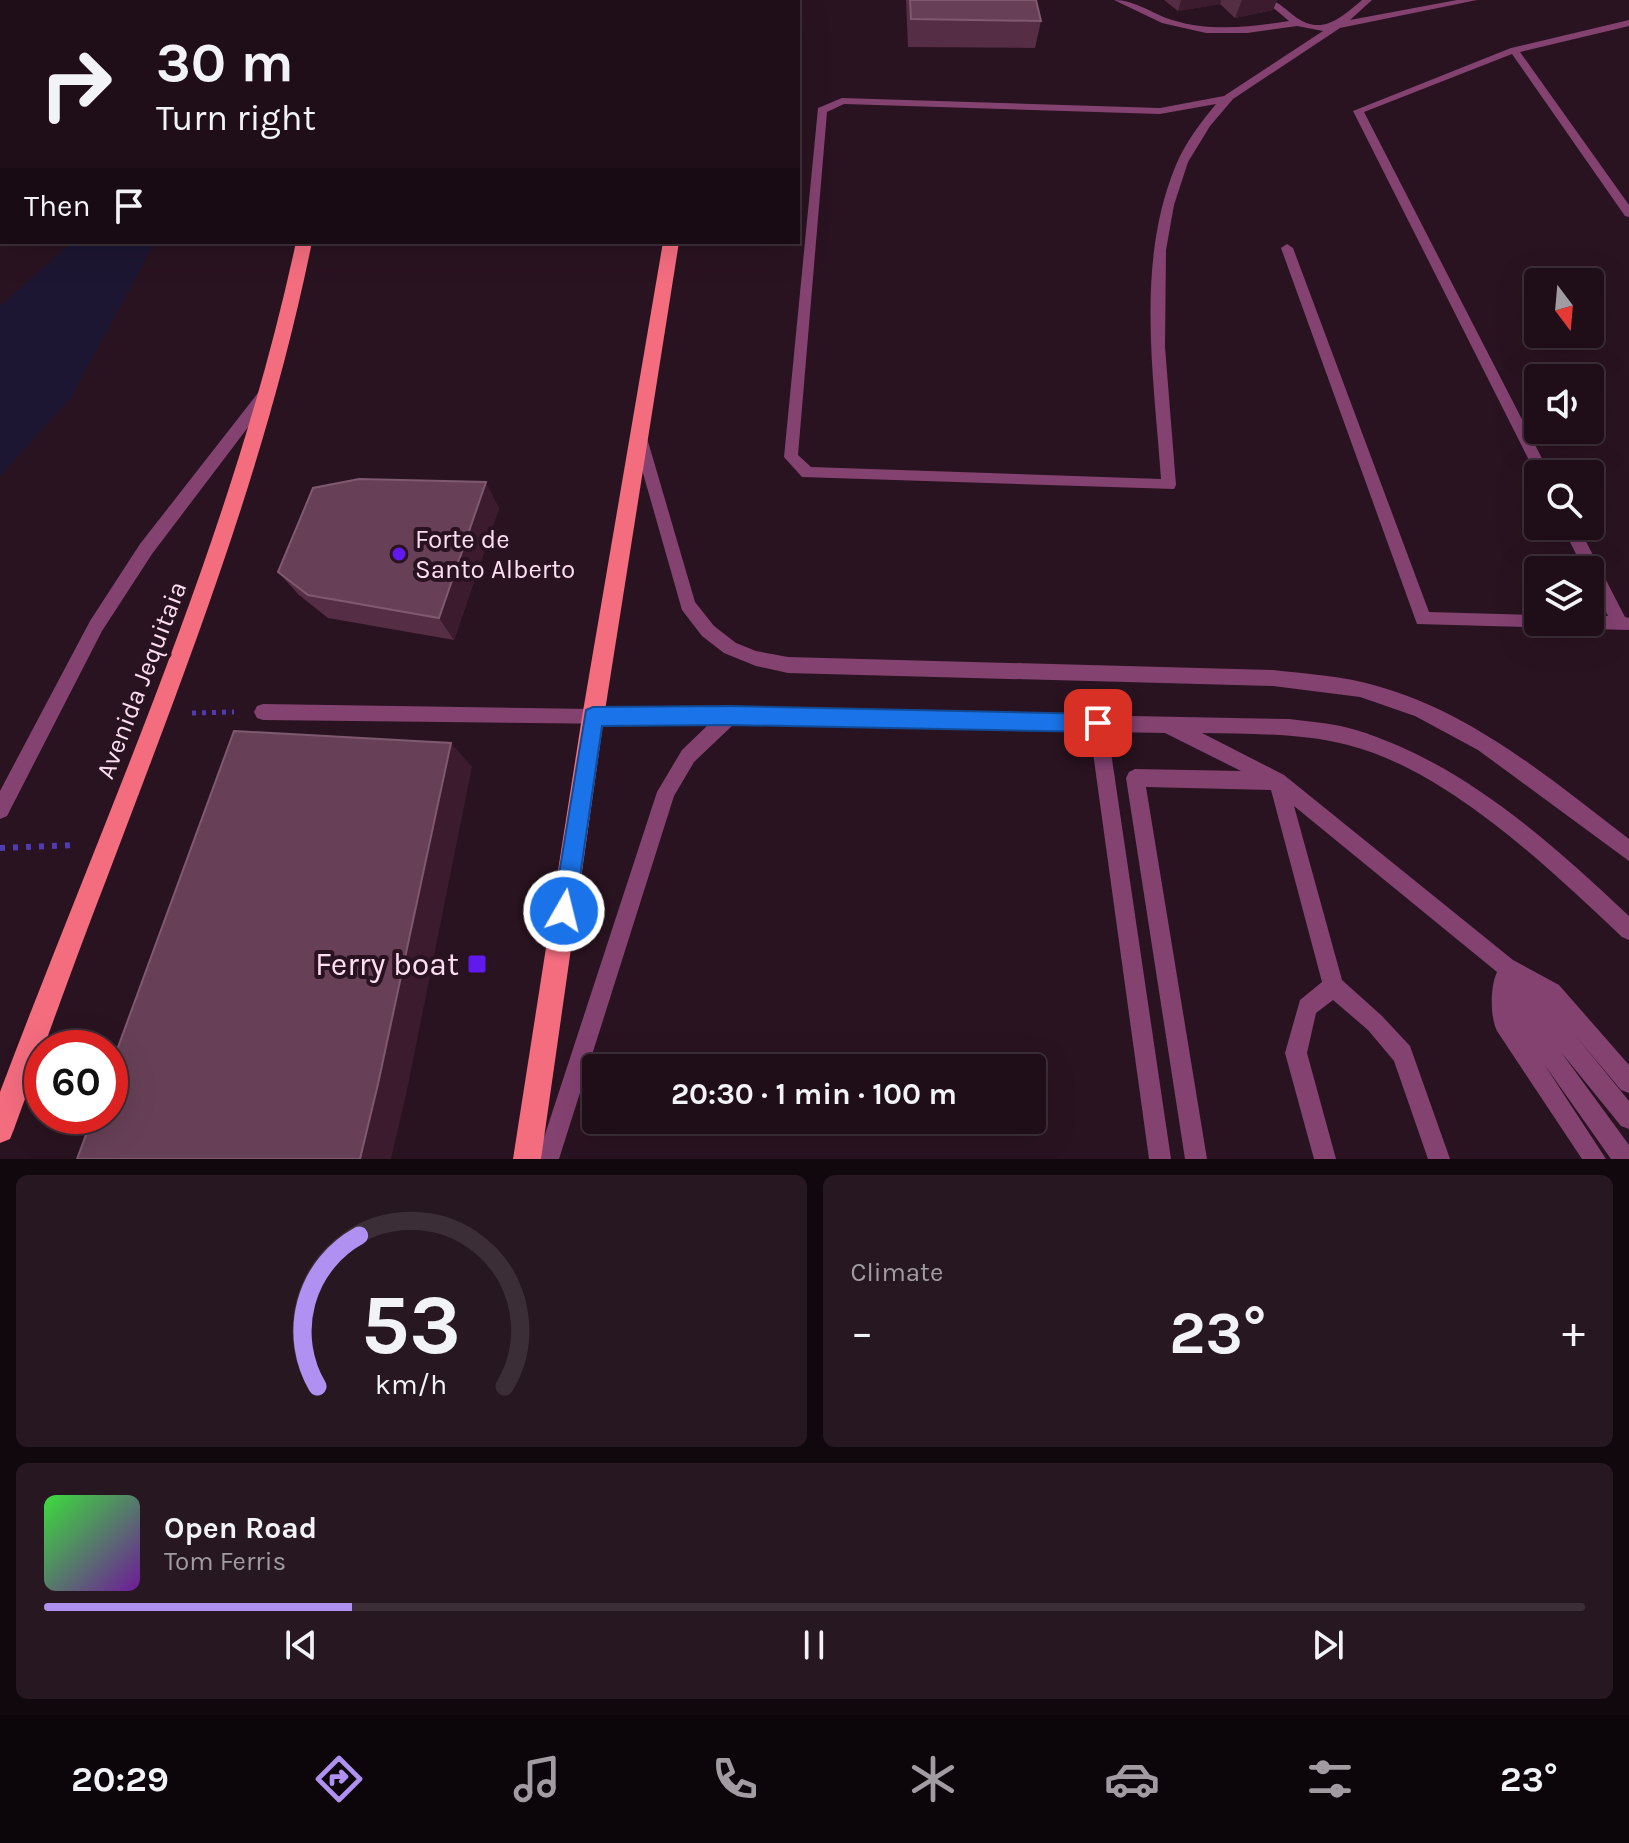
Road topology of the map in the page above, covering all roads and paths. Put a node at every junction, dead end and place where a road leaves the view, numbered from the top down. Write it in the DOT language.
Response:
graph roads {
  1 [pos="1119,0"];
  2 [pos="1269,0"];
  3 [pos="1352,0"];
  4 [pos="1472,0"];
  5 [pos="1374,3"];
  6 [pos="1424,9"];
  7 [pos="1297,23"];
  8 [pos="1629,23"];
  9 [pos="1339,27"];
  10 [pos="1514,50"];
  11 [pos="1226,99"];
  12 [pos="1629,213"];
  13 [pos="304,244"];
  14 [pos="671,244"];
  15 [pos="1287,248"];
  16 [pos="269,389"];
  17 [pos="639,431"];
  18 [pos="1536,460"];
  19 [pos="1578,540"];
  20 [pos="1524,622"];
  21 [pos="1604,623"];
  22 [pos="1624,624"];
  23 [pos="263,712"];
  24 [pos="159,713"];
  25 [pos="730,716"];
  26 [pos="593,717"];
  27 [pos="1098,723"];
  28 [pos="1166,724"];
  29 [pos="1278,781"];
  30 [pos="0,810"];
  31 [pos="108,843"];
  32 [pos="0,848"];
  33 [pos="1629,851"];
  34 [pos="1629,930"];
  35 [pos="1504,965"];
  36 [pos="1333,986"];
  37 [pos="1629,1082"];
  38 [pos="1629,1118"];
  39 [pos="0,1129"];
  40 [pos="527,1159"];
  41 [pos="548,1159"];
  42 [pos="1160,1159"];
  43 [pos="1196,1159"];
  44 [pos="1325,1159"];
  45 [pos="1439,1159"];
  46 [pos="1595,1159"];
  47 [pos="1625,1159"];
  1 -- 7 [label="lane"];
  2 -- 7 [label="lane"];
  3 -- 5 [label="lane"];
  4 -- 6 [label="lane"];
  5 -- 6 [label="lane"];
  5 -- 9 [label="lane"];
  6 -- 9 [label="lane"];
  7 -- 9 [label="lane"];
  8 -- 10 [label="lane"];
  9 -- 11 [label="lane"];
  10 -- 12 [label="lane"];
  10 -- 18 [label="lane"];
  11 -- 11 [label="lane"];
  13 -- 16 [label="main road, Avenida Jequitaia"];
  14 -- 17 [label="main road"];
  15 -- 20 [label="lane"];
  16 -- 24 [label="main road, Avenida Jequitaia"];
  16 -- 30 [label="lane"];
  17 -- 26 [label="main road"];
  17 -- 33 [label="lane"];
  19 -- 22 [label="lane"];
  21 -- 22 [label="lane"];
  23 -- 24 [label="path"];
  23 -- 26 [label="lane"];
  24 -- 31 [label="main road, Avenida Jequitaia"];
  25 -- 26 [label="lane"];
  25 -- 27 [label="lane"];
  25 -- 41 [label="lane"];
  26 -- 40 [label="main road"];
  27 -- 28 [label="lane"];
  27 -- 42 [label="lane"];
  28 -- 29 [label="lane"];
  28 -- 34 [label="lane"];
  29 -- 35 [label="lane"];
  29 -- 36 [label="lane"];
  29 -- 43 [label="lane"];
  31 -- 32 [label="path"];
  31 -- 39 [label="main road, Avenida Jequitaia"];
  35 -- 37 [label="lane"];
  35 -- 38 [label="lane"];
  35 -- 46 [label="lane"];
  35 -- 47 [label="lane"];
  36 -- 44 [label="lane"];
  36 -- 45 [label="lane"];
}
